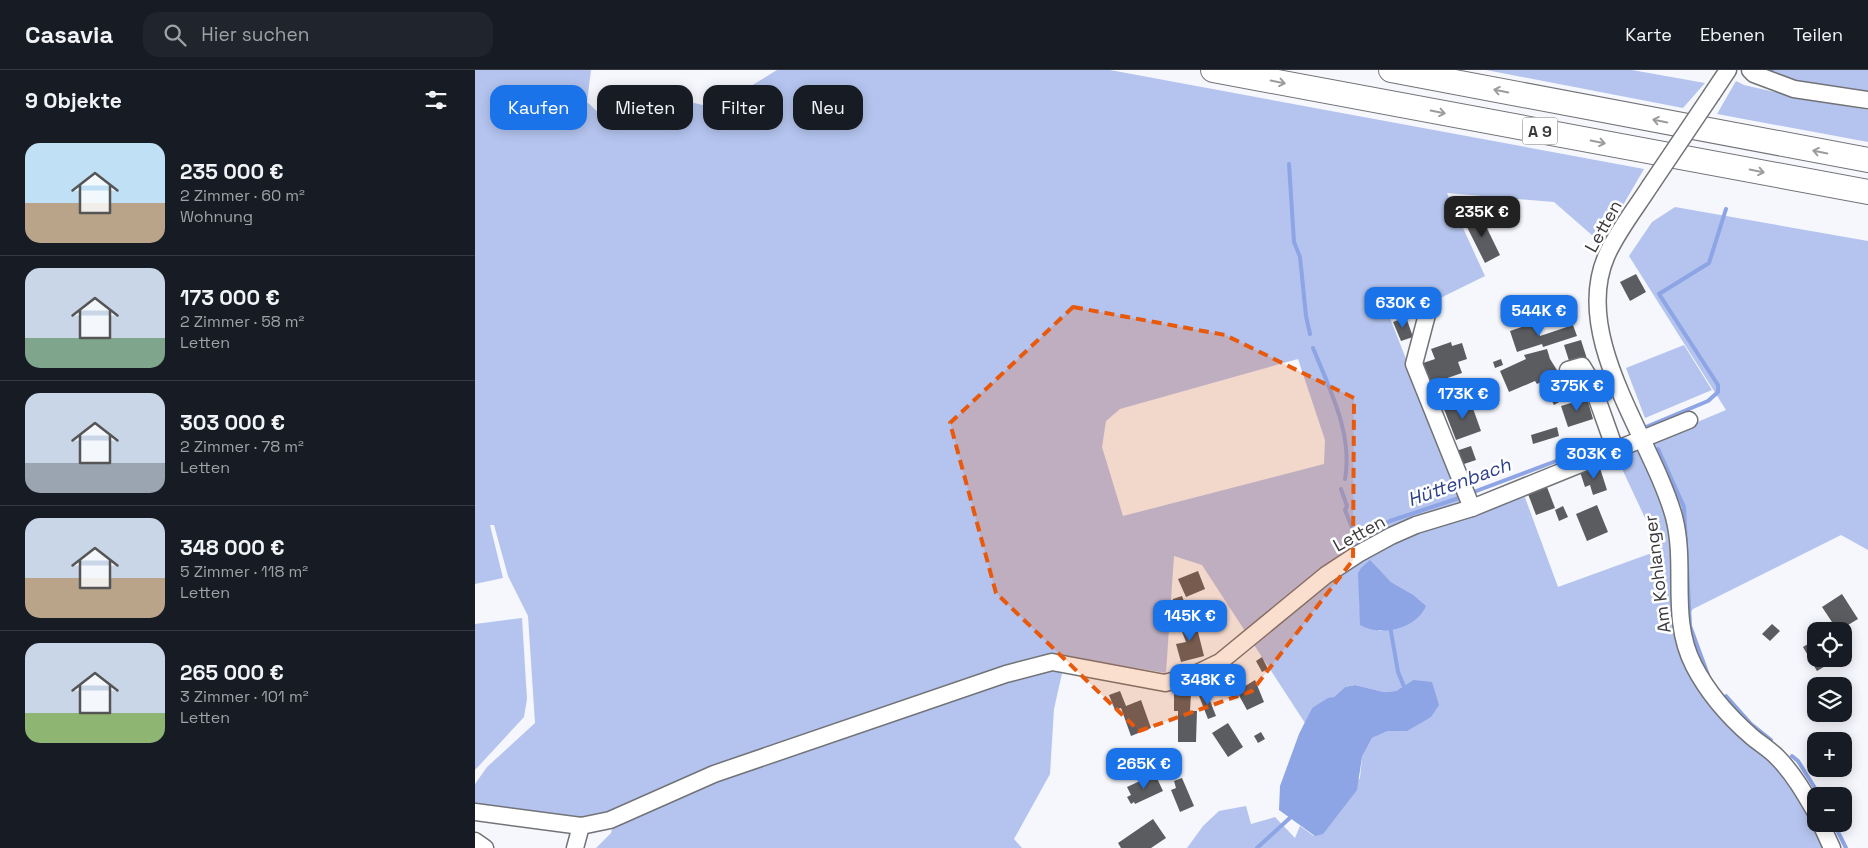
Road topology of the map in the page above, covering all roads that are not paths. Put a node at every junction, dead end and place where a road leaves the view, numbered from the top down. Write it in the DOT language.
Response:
graph roads {
  1 [pos="1213,70"];
  2 [pos="1391,70"];
  3 [pos="1728,70"];
  4 [pos="1750,70"];
  5 [pos="1868,100"];
  6 [pos="1868,160"];
  7 [pos="1868,192"];
  8 [pos="1430,303"];
  9 [pos="1568,370"];
  10 [pos="1689,420"];
  11 [pos="1641,439"];
  12 [pos="1615,449"];
  13 [pos="1472,508"];
  14 [pos="1807,798"];
  15 [pos="475,812"];
  16 [pos="581,826"];
  17 [pos="1825,832"];
  18 [pos="475,841"];
  19 [pos="485,848"];
  20 [pos="575,848"];
  21 [pos="1832,848"];
  1 -- 7 [label="highway, A 9, one-way"];
  6 -- 2 [label="highway, A 9, one-way"];
  3 -- 11 [label="street, Letten, bridge"];
  4 -- 5 [label="street"];
  8 -- 13 [label="street"];
  9 -- 12 [label="street"];
  10 -- 11 [label="street"];
  11 -- 12 [label="street, Letten"];
  11 -- 14 [label="street, Am Kohlanger"];
  12 -- 13 [label="street, Letten"];
  13 -- 16 [label="street, Letten"];
  15 -- 16 [label="street, Letten"];
  16 -- 20 [label="street"];
  17 -- 21 [label="street"];
  18 -- 19 [label="street"];
}
